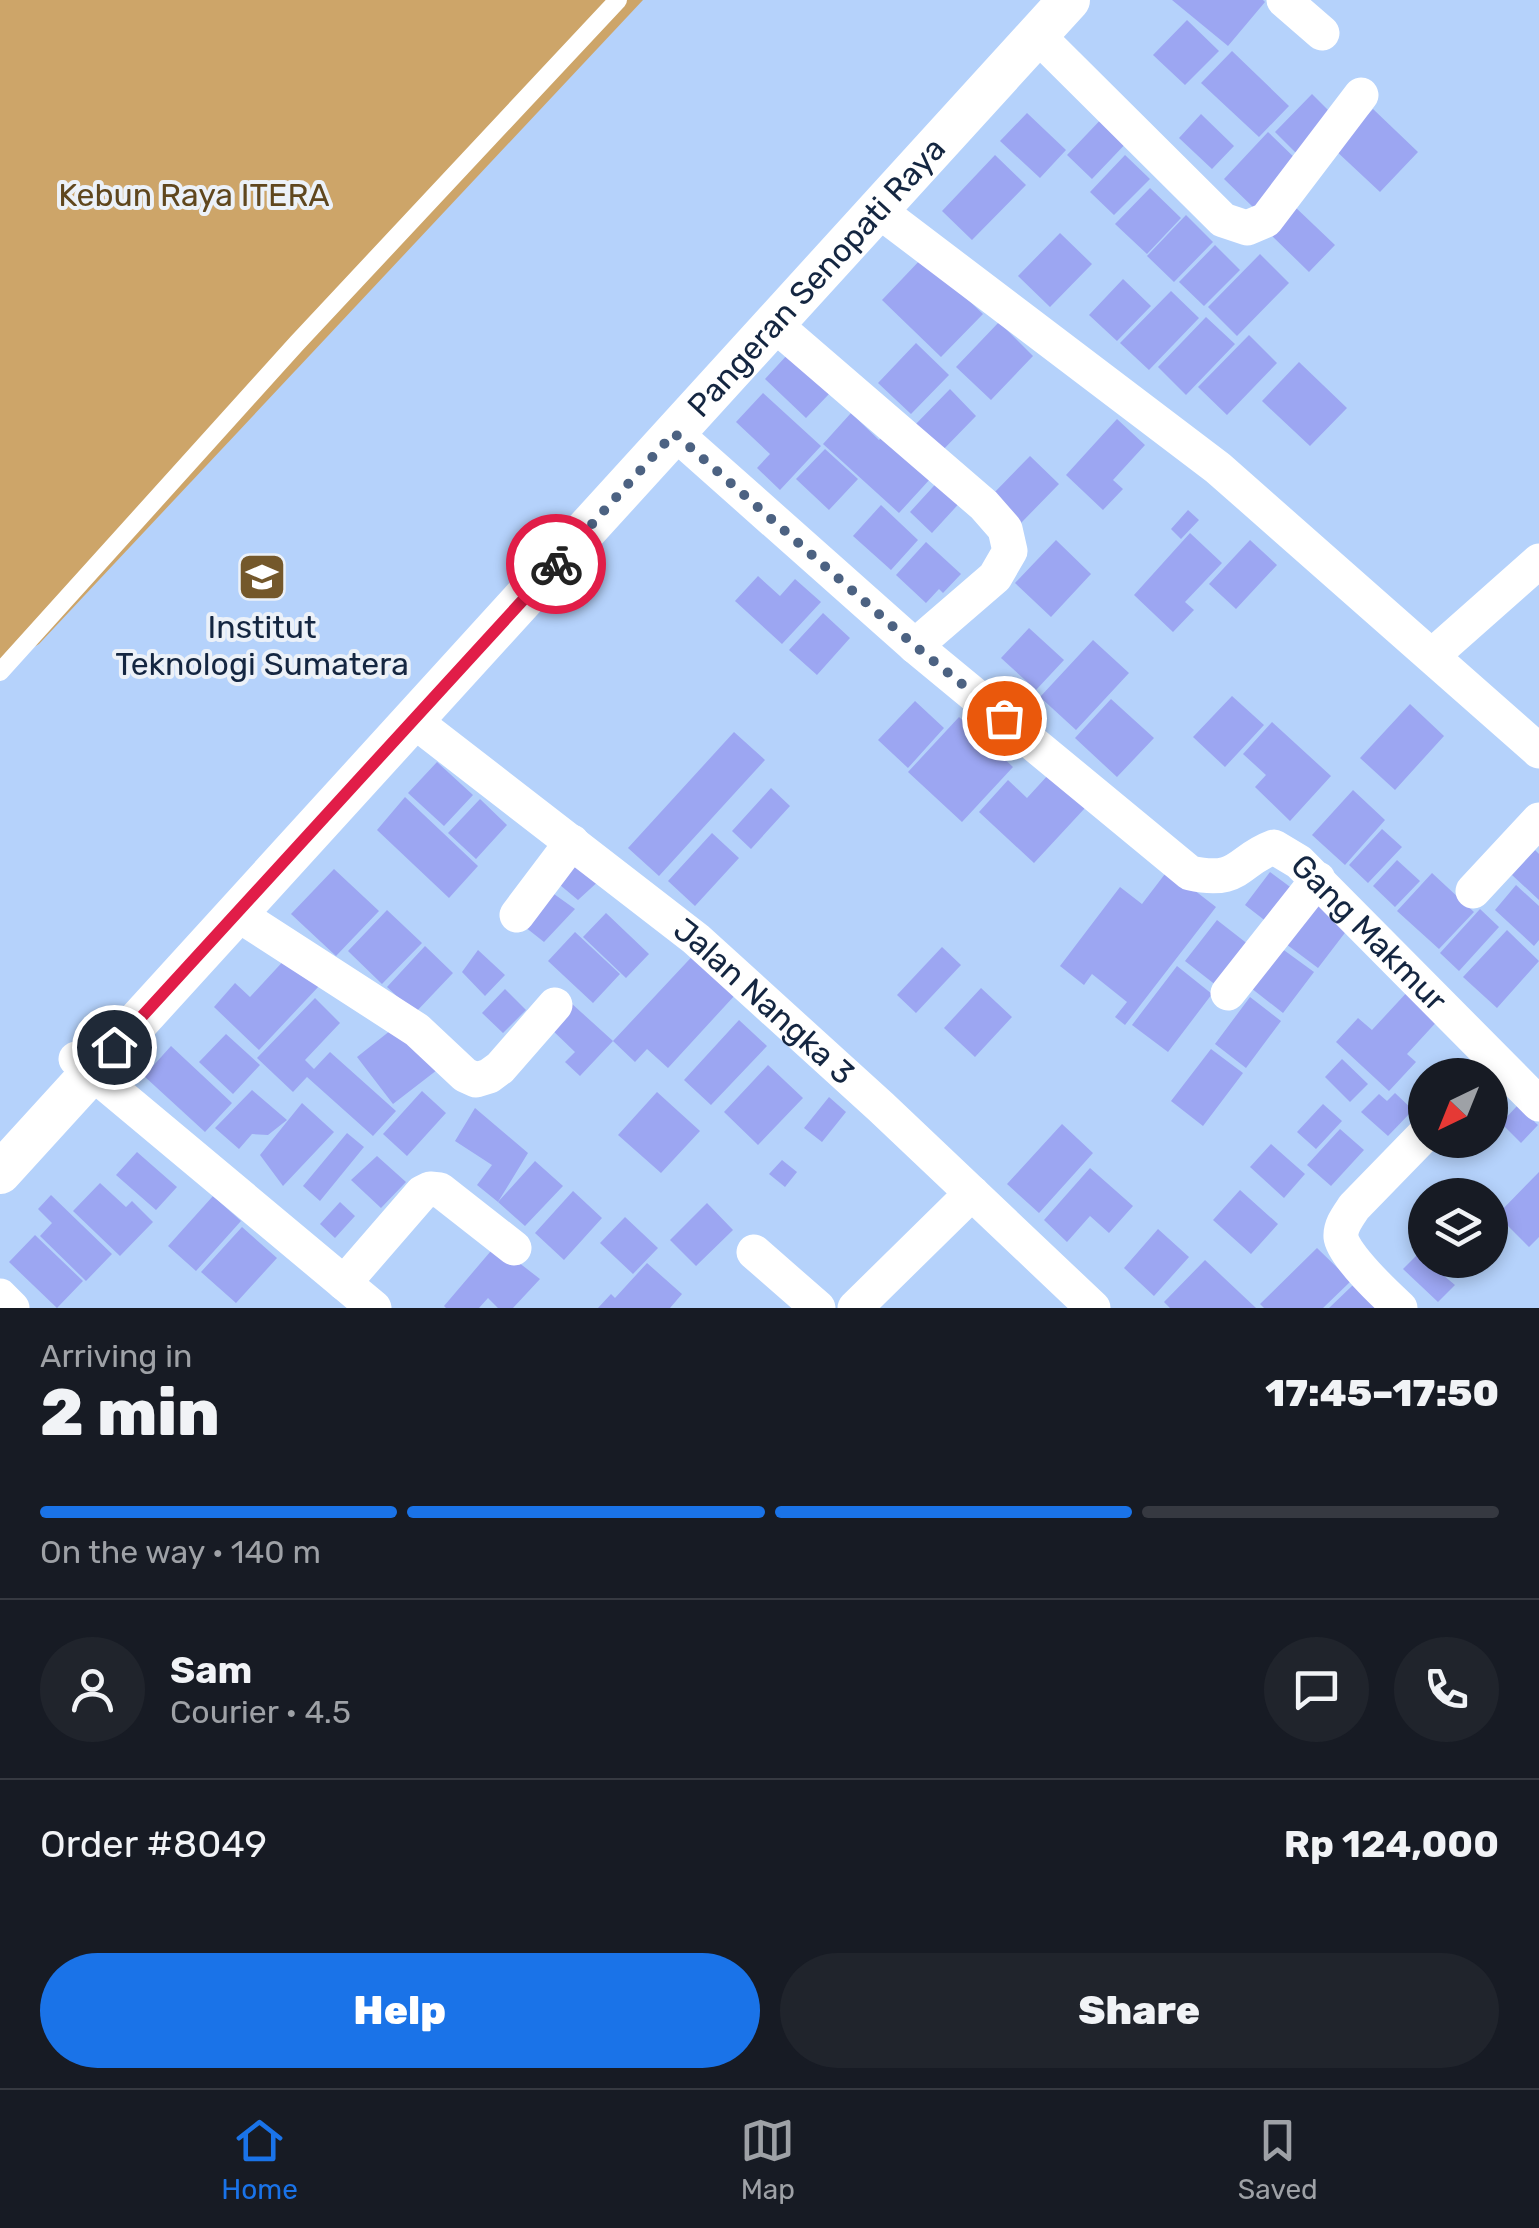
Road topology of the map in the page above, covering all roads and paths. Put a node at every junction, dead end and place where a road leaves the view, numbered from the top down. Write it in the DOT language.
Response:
graph roads {
  1 [pos="618,0"];
  2 [pos="1069,0"];
  3 [pos="1284,0"];
  4 [pos="1038,18"];
  5 [pos="1322,33"];
  6 [pos="1361,95"];
  7 [pos="878,210"];
  8 [pos="774,324"];
  9 [pos="674,433"];
  10 [pos="1539,561"];
  11 [pos="915,646"];
  12 [pos="1433,655"];
  13 [pos="0,672"];
  14 [pos="414,720"];
  15 [pos="1539,751"];
  16 [pos="1539,820"];
  17 [pos="572,842"];
  18 [pos="1318,878"];
  19 [pos="1474,890"];
  20 [pos="236,913"];
  21 [pos="518,915"];
  22 [pos="152,989"];
  23 [pos="1228,993"];
  24 [pos="556,1005"];
  25 [pos="1478,1058"];
  26 [pos="84,1066"];
  27 [pos="1508,1083"];
  28 [pos="1539,1104"];
  29 [pos="0,1142"];
  30 [pos="1408,1151"];
  31 [pos="0,1173"];
  32 [pos="972,1193"];
  33 [pos="514,1248"];
  34 [pos="754,1252"];
  35 [pos="344,1284"];
  36 [pos="0,1296"];
  37 [pos="12,1308"];
  38 [pos="374,1308"];
  39 [pos="818,1308"];
  40 [pos="855,1308"];
  41 [pos="1093,1308"];
  42 [pos="1400,1308"];
  1 -- 13 [label="lane"];
  2 -- 4 [label="street, Pangeran Senopati Raya"];
  3 -- 5 [label="street"];
  4 -- 6 [label="street"];
  4 -- 7 [label="street, Pangeran Senopati Raya"];
  4 -- 22 [label="street, Pangeran Senopati Raya"];
  7 -- 8 [label="street, Pangeran Senopati Raya"];
  7 -- 12 [label="street"];
  8 -- 9 [label="street, Pangeran Senopati Raya"];
  8 -- 11 [label="street"];
  9 -- 11 [label="street, Gang Makmur"];
  9 -- 14 [label="street, Pangeran Senopati Raya"];
  10 -- 12 [label="street"];
  11 -- 18 [label="street, Gang Makmur"];
  12 -- 15 [label="street"];
  14 -- 17 [label="street, Jalan Nangka 3"];
  14 -- 20 [label="street, Pangeran Senopati Raya"];
  16 -- 19 [label="street"];
  17 -- 21 [label="street"];
  17 -- 32 [label="street, Jalan Nangka 3"];
  18 -- 23 [label="street"];
  18 -- 25 [label="street, Gang Makmur"];
  20 -- 22 [label="street, Pangeran Senopati Raya"];
  20 -- 24 [label="street"];
  22 -- 26 [label="street, Pangeran Senopati Raya"];
  26 -- 29 [label="street, Pangeran Senopati Raya"];
  26 -- 31 [label="street, Pangeran Senopati Raya"];
  26 -- 35 [label="street"];
  27 -- 28 [label="street, Gang Makmur"];
  30 -- 42 [label="street"];
  32 -- 40 [label="street"];
  32 -- 41 [label="street, Jalan Nangka 3"];
  33 -- 35 [label="street"];
  34 -- 39 [label="street"];
  35 -- 38 [label="street"];
  36 -- 37 [label="street"];
}
